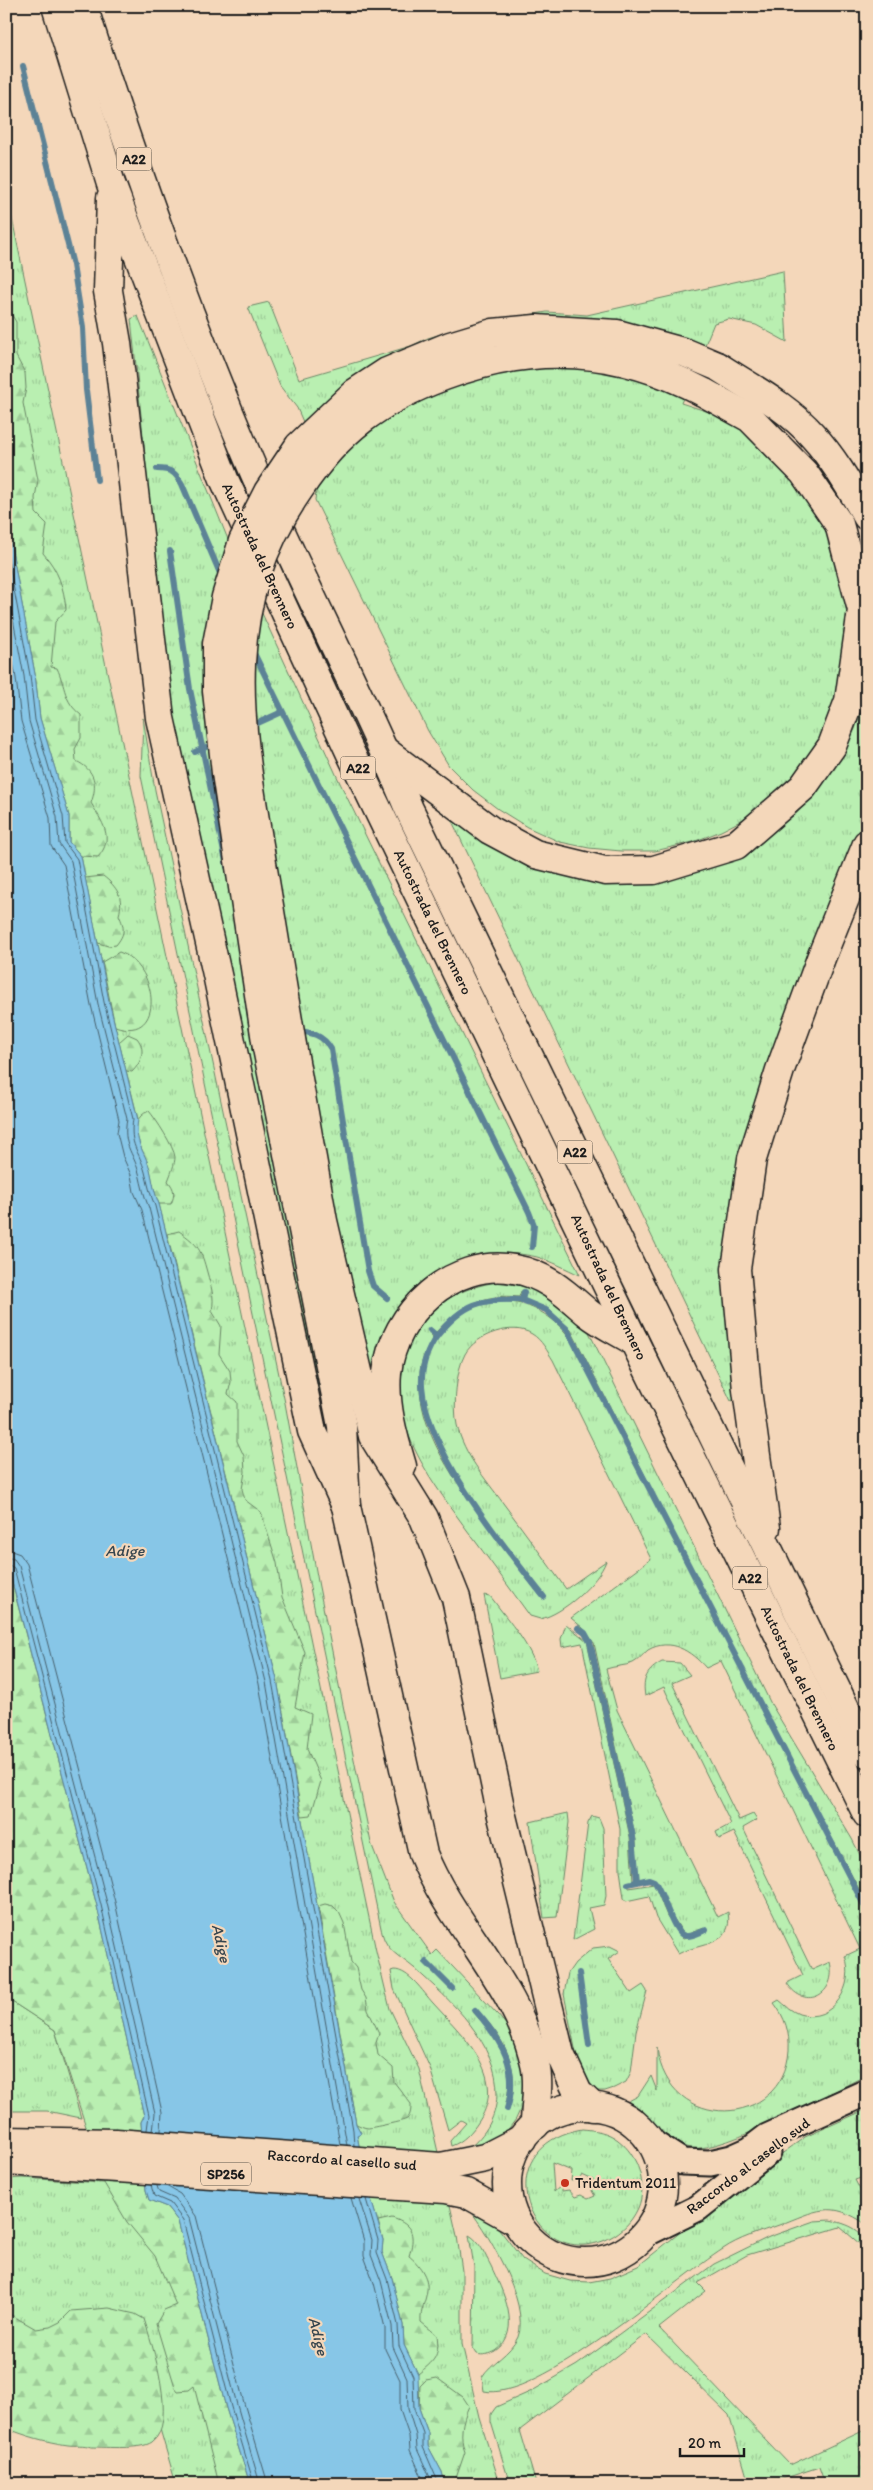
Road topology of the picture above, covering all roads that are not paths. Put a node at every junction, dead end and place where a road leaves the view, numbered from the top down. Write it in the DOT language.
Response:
graph roads {
  1 [pos="56,6"];
  2 [pos="83,6"];
  3 [pos="111,184"];
  4 [pos="867,516"];
  5 [pos="385,751"];
  6 [pos="867,844"];
  7 [pos="279,1046"];
  8 [pos="634,1341"];
  9 [pos="409,1491"];
  10 [pos="346,1506"];
  11 [pos="769,1552"];
  12 [pos="867,1753"];
  13 [pos="867,1814"];
  14 [pos="867,2092"];
  15 [pos="593,2107"];
  16 [pos="821,2111"];
  17 [pos="528,2132"];
  18 [pos="6,2141"];
  19 [pos="651,2142"];
  20 [pos="6,2161"];
  21 [pos="443,2178"];
  22 [pos="516,2220"];
  23 [pos="647,2233"];
  1 -- 3 [label="main road, Autostrada del Brennero / A22"];
  2 -- 5 [label="main road, Autostrada del Brennero / A22"];
  3 -- 8 [label="main road, Autostrada del Brennero / A22"];
  3 -- 10 [label="main road"];
  4 -- 7 [label="main road, bridge"];
  5 -- 7 [label="main road, bridge"];
  5 -- 11 [label="main road, Autostrada del Brennero / A22"];
  6 -- 11 [label="main road"];
  7 -- 9 [label="main road"];
  7 -- 10 [label="main road"];
  8 -- 9 [label="main road"];
  8 -- 13 [label="main road, Autostrada del Brennero / A22"];
  9 -- 15 [label="main road"];
  10 -- 17 [label="main road"];
  11 -- 12 [label="main road, Autostrada del Brennero / A22"];
  14 -- 16 [label="main road, Raccordo al casello sud / SP256"];
  15 -- 17 [label="main road, Raccordo al casello sud / SP256"];
  15 -- 19 [label="main road, Raccordo al casello sud / SP256"];
  16 -- 19 [label="main road, Raccordo al casello sud / SP256"];
  16 -- 23 [label="main road, Raccordo al casello sud / SP256"];
  17 -- 21 [label="main road, Raccordo al casello sud / SP256"];
  17 -- 22 [label="main road, Raccordo al casello sud / SP256"];
  18 -- 21 [label="main road, Raccordo al casello sud / SP256"];
  19 -- 23 [label="main road, Raccordo al casello sud / SP256"];
  20 -- 21 [label="main road, Raccordo al casello sud / SP256"];
  21 -- 22 [label="main road, Raccordo al casello sud / SP256"];
  22 -- 23 [label="main road, Raccordo al casello sud / SP256"];
}
